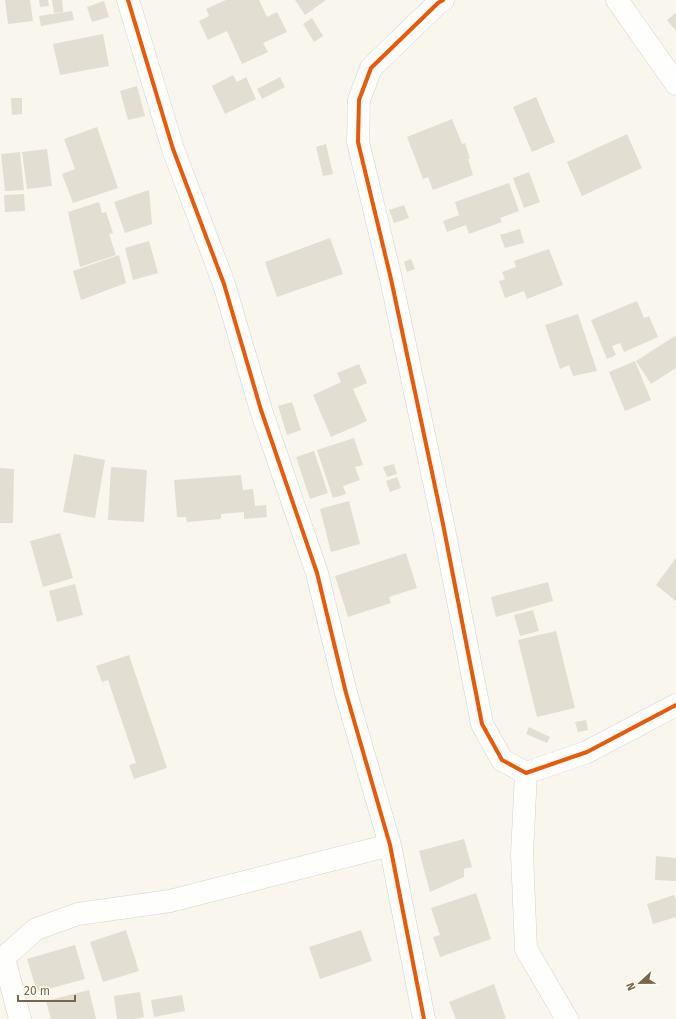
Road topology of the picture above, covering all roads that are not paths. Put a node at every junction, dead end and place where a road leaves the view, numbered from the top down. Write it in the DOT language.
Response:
graph roads {
  1 [pos="128,0"];
  2 [pos="443,0"];
  3 [pos="616,0"];
  4 [pos="676,84"];
  5 [pos="676,704"];
  6 [pos="526,773"];
  7 [pos="390,845"];
  8 [pos="2,960"];
  9 [pos="20,1019"];
  10 [pos="424,1019"];
  11 [pos="567,1019"];
  1 -- 7 [label="street"];
  2 -- 6 [label="street"];
  3 -- 4 [label="street"];
  5 -- 6 [label="street"];
  6 -- 11 [label="street"];
  7 -- 8 [label="street"];
  7 -- 10 [label="street"];
  8 -- 9 [label="street"];
}
